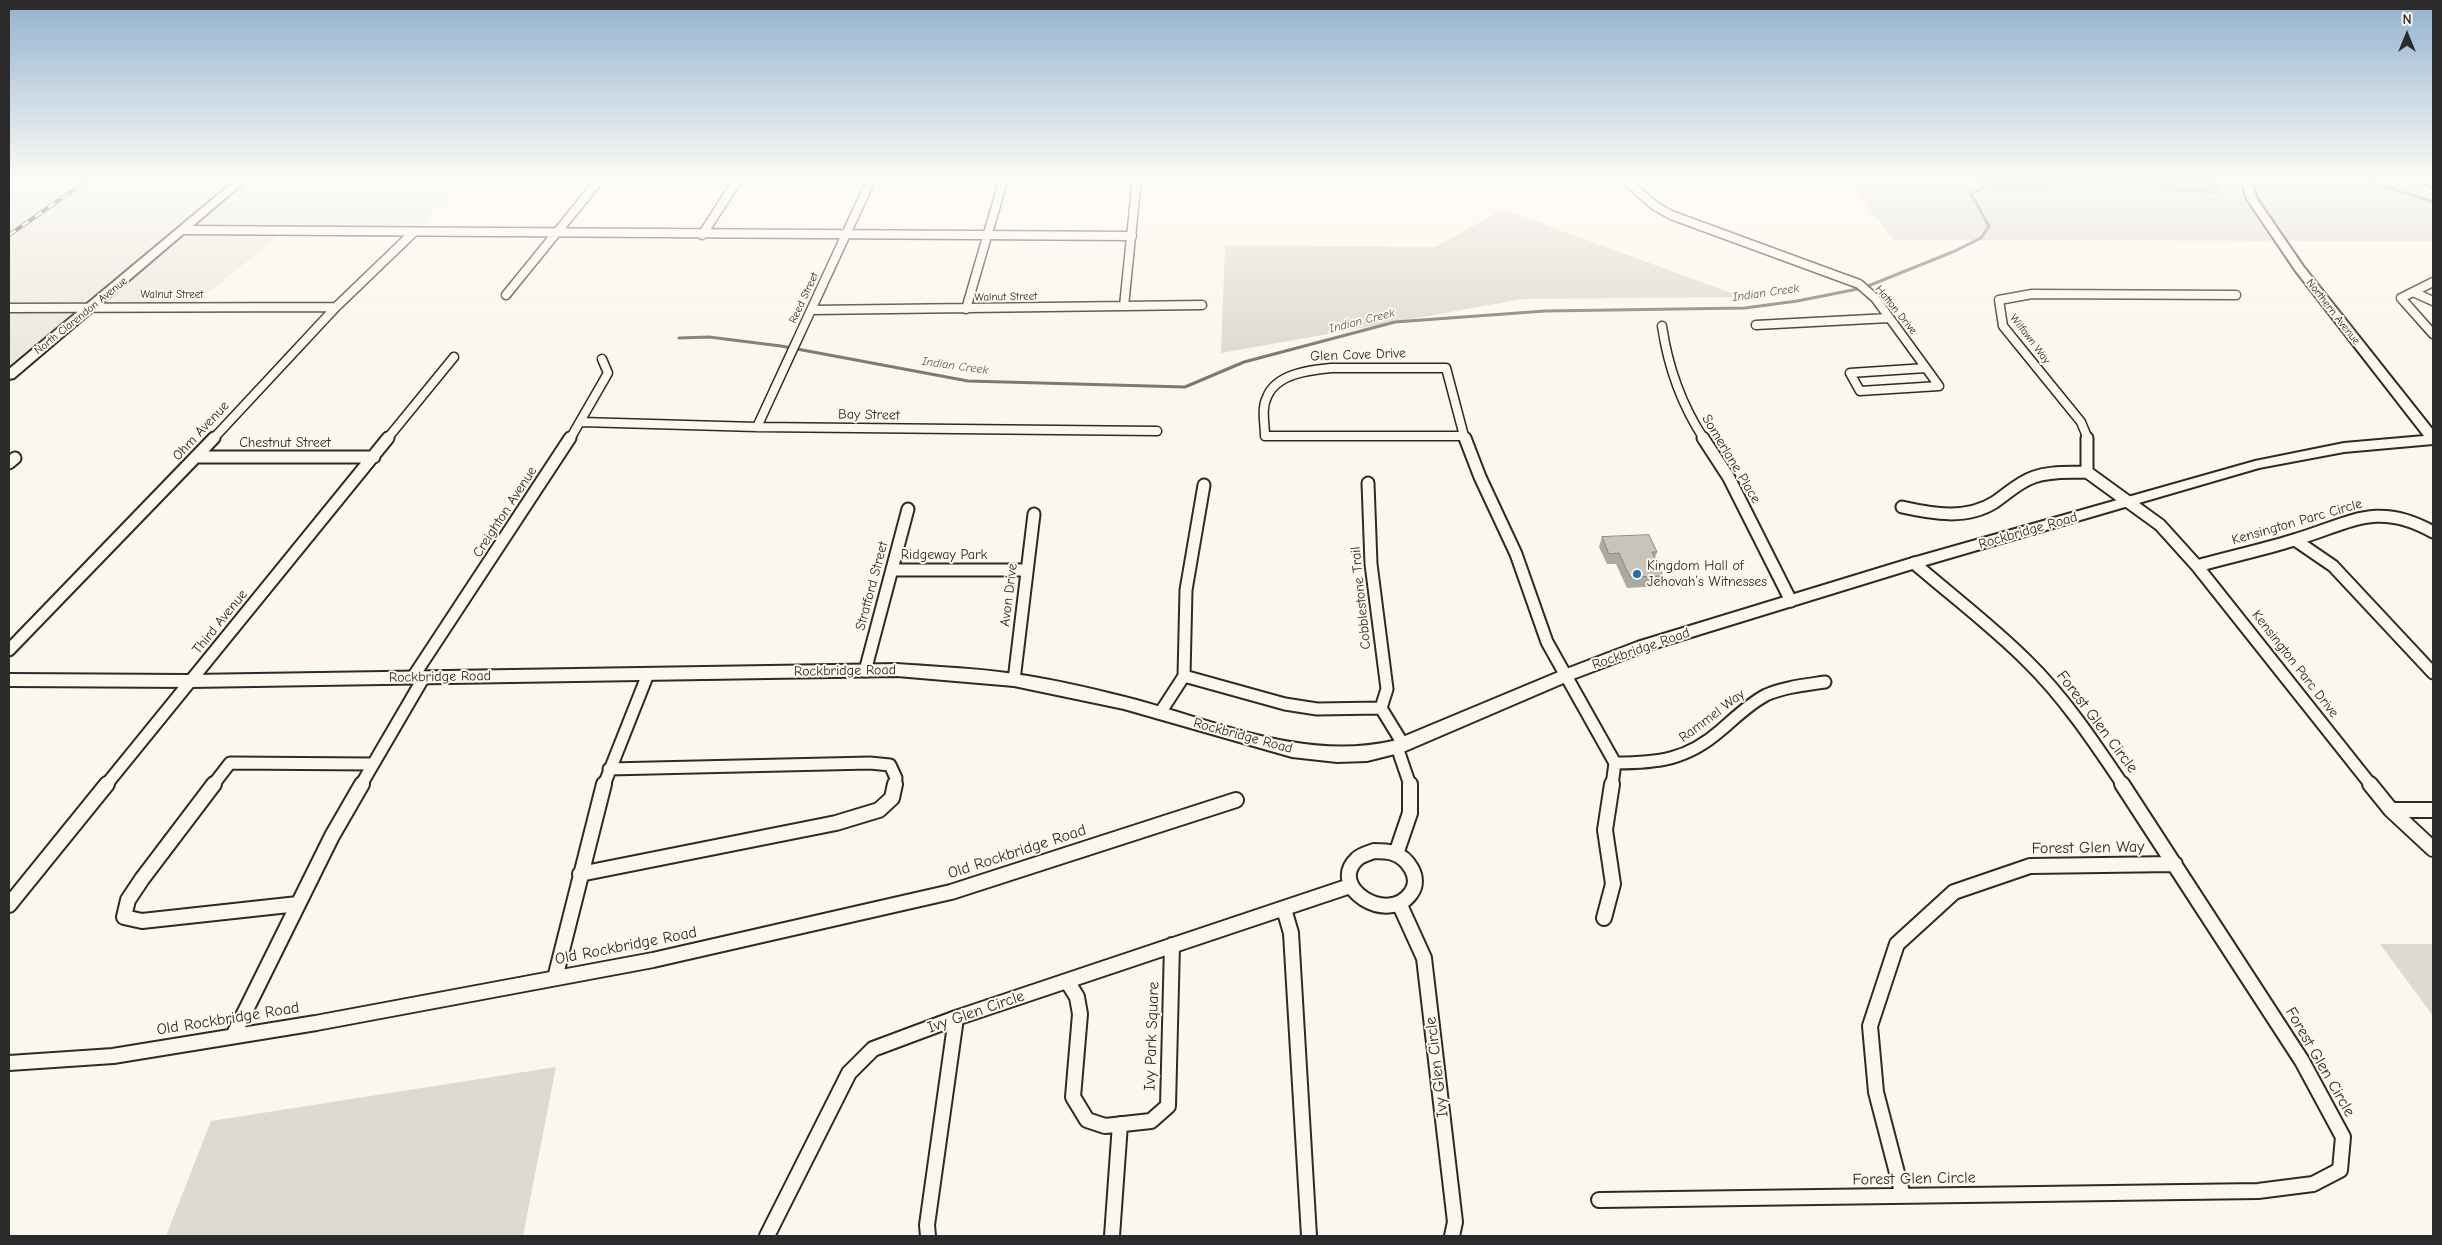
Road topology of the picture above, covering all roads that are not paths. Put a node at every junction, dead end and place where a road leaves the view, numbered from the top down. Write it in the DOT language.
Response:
graph roads {
  1 [pos="177,236"];
  2 [pos="410,236"];
  3 [pos="554,236"];
  4 [pos="845,236"];
  5 [pos="987,236"];
  6 [pos="1132,236"];
  7 [pos="1725,236"];
  8 [pos="2277,236"];
  9 [pos="2433,282"];
  10 [pos="2413,292"];
  11 [pos="506,294"];
  12 [pos="2236,295"];
  13 [pos="2433,301"];
  14 [pos="1202,305"];
  15 [pos="1124,306"];
  16 [pos="92,307"];
  17 [pos="336,307"];
  18 [pos="9,308"];
  19 [pos="966,309"];
  20 [pos="812,310"];
  21 [pos="1889,318"];
  22 [pos="1756,325"];
  23 [pos="1662,326"];
  24 [pos="2433,334"];
  25 [pos="454,357"];
  26 [pos="602,359"];
  27 [pos="1928,368"];
  28 [pos="9,375"];
  29 [pos="581,422"];
  30 [pos="757,427"];
  31 [pos="1157,431"];
  32 [pos="1464,436"];
  33 [pos="2433,440"];
  34 [pos="196,457"];
  35 [pos="374,457"];
  36 [pos="2087,472"];
  37 [pos="1368,483"];
  38 [pos="1204,485"];
  39 [pos="2129,502"];
  40 [pos="1902,508"];
  41 [pos="908,509"];
  42 [pos="1034,514"];
  43 [pos="2433,532"];
  44 [pos="2295,540"];
  45 [pos="1914,563"];
  46 [pos="2198,566"];
  47 [pos="892,570"];
  48 [pos="1027,570"];
  49 [pos="1791,601"];
  50 [pos="9,650"];
  51 [pos="865,671"];
  52 [pos="2433,673"];
  53 [pos="648,674"];
  54 [pos="1567,675"];
  55 [pos="1184,676"];
  56 [pos="418,677"];
  57 [pos="9,680"];
  58 [pos="1014,680"];
  59 [pos="191,681"];
  60 [pos="1825,682"];
  61 [pos="1381,708"];
  62 [pos="1160,713"];
  63 [pos="1400,745"];
  64 [pos="1615,763"];
  65 [pos="373,764"];
  66 [pos="609,769"];
  67 [pos="1236,800"];
  68 [pos="2391,810"];
  69 [pos="2433,810"];
  70 [pos="2433,849"];
  71 [pos="1396,854"];
  72 [pos="2175,864"];
  73 [pos="580,874"];
  74 [pos="1350,886"];
  75 [pos="1399,903"];
  76 [pos="298,904"];
  77 [pos="9,905"];
  78 [pos="1284,909"];
  79 [pos="1604,918"];
  80 [pos="1172,945"];
  81 [pos="555,978"];
  82 [pos="1067,981"];
  83 [pos="956,1018"];
  84 [pos="232,1036"];
  85 [pos="9,1063"];
  86 [pos="1120,1124"];
  87 [pos="1903,1196"];
  88 [pos="1599,1200"];
  89 [pos="767,1236"];
  90 [pos="928,1236"];
  91 [pos="1112,1236"];
  92 [pos="1309,1236"];
  93 [pos="1452,1236"];
  1 -- 16 [label="street, North Clarendon Avenue"];
  2 -- 17 [label="street, Ohm Avenue"];
  3 -- 11 [label="street"];
  4 -- 20 [label="street, Reed Street"];
  5 -- 19 [label="street"];
  6 -- 15 [label="street"];
  7 -- 21 [label="street, Hatton Drive"];
  8 -- 33 [label="street, Northern Avenue"];
  9 -- 10 [label="street"];
  10 -- 13 [label="street"];
  10 -- 24 [label="street"];
  12 -- 36 [label="street, Wilfawn Way"];
  14 -- 15 [label="street, Walnut Street"];
  15 -- 19 [label="street, Walnut Street"];
  16 -- 17 [label="street, Walnut Street"];
  16 -- 18 [label="street, Walnut Street"];
  16 -- 28 [label="street, North Clarendon Avenue"];
  17 -- 34 [label="street, Ohm Avenue"];
  19 -- 20 [label="street, Walnut Street"];
  20 -- 30 [label="street, Reed Street"];
  21 -- 22 [label="street"];
  21 -- 27 [label="street, Hatton Drive"];
  23 -- 49 [label="street, Somerlane Place"];
  25 -- 35 [label="street, Third Avenue"];
  26 -- 29 [label="street, Creighton Avenue"];
  27 -- 27 [label="street, Hatton Drive"];
  29 -- 30 [label="street, Bay Street"];
  29 -- 56 [label="street, Creighton Avenue"];
  30 -- 31 [label="street, Bay Street"];
  32 -- 32 [label="street, Glen Cove Drive"];
  32 -- 54 [label="street, Glen Cove Drive"];
  33 -- 39 [label="street, Rockbridge Road"];
  34 -- 35 [label="street, Chestnut Street"];
  34 -- 50 [label="street, Ohm Avenue"];
  35 -- 59 [label="street, Third Avenue"];
  36 -- 39 [label="street"];
  36 -- 40 [label="street"];
  37 -- 61 [label="street, Cobblestone Trail"];
  38 -- 55 [label="street"];
  39 -- 45 [label="street, Rockbridge Road"];
  39 -- 46 [label="street, Kensington Parc Drive"];
  41 -- 47 [label="street, Stratford Street"];
  42 -- 48 [label="street, Avon Drive"];
  43 -- 44 [label="street, Kensington Parc Circle"];
  44 -- 46 [label="street, Kensington Parc Circle"];
  44 -- 52 [label="street"];
  45 -- 49 [label="street, Rockbridge Road"];
  45 -- 72 [label="street, Forest Glen Circle"];
  46 -- 68 [label="street, Kensington Parc Drive"];
  47 -- 48 [label="street, Ridgeway Park"];
  47 -- 51 [label="street, Stratford Street"];
  48 -- 58 [label="street, Avon Drive"];
  49 -- 54 [label="street, Rockbridge Road"];
  51 -- 53 [label="street, Rockbridge Road"];
  51 -- 58 [label="street, Rockbridge Road"];
  53 -- 56 [label="street, Rockbridge Road"];
  53 -- 66 [label="street"];
  54 -- 63 [label="street, Rockbridge Road"];
  54 -- 64 [label="street, Glen Cove Drive"];
  55 -- 61 [label="street"];
  55 -- 62 [label="street"];
  56 -- 59 [label="street, Rockbridge Road"];
  56 -- 65 [label="street, Creighton Avenue"];
  57 -- 59 [label="street, Rockbridge Road"];
  58 -- 62 [label="street, Rockbridge Road"];
  59 -- 77 [label="street, Third Avenue"];
  60 -- 64 [label="street, Rammel Way"];
  61 -- 63 [label="street"];
  62 -- 63 [label="street, Rockbridge Road"];
  63 -- 71 [label="street"];
  64 -- 79 [label="street"];
  65 -- 76 [label="street, Creighton Avenue"];
  65 -- 76 [label="street"];
  66 -- 73 [label="street"];
  66 -- 73 [label="street"];
  67 -- 81 [label="street, Old Rockbridge Road"];
  68 -- 69 [label="street"];
  68 -- 70 [label="street, Kensington Parc Drive"];
  71 -- 74 [label="street"];
  71 -- 75 [label="street"];
  72 -- 87 [label="street, Forest Glen Way"];
  72 -- 87 [label="street, Forest Glen Circle"];
  73 -- 81 [label="street"];
  74 -- 75 [label="street"];
  74 -- 78 [label="street, Ivy Glen Circle"];
  75 -- 93 [label="street, Ivy Glen Circle"];
  76 -- 84 [label="street, Creighton Avenue"];
  78 -- 80 [label="street, Ivy Glen Circle"];
  78 -- 92 [label="street"];
  80 -- 82 [label="street, Ivy Glen Circle"];
  80 -- 86 [label="street, Ivy Park Square"];
  81 -- 84 [label="street, Old Rockbridge Road"];
  82 -- 83 [label="street, Ivy Glen Circle"];
  82 -- 86 [label="street, Ivy Park Square"];
  83 -- 89 [label="street, Ivy Glen Circle"];
  83 -- 90 [label="street"];
  84 -- 85 [label="street, Old Rockbridge Road"];
  86 -- 91 [label="street"];
  87 -- 88 [label="street, Forest Glen Circle"];
}
